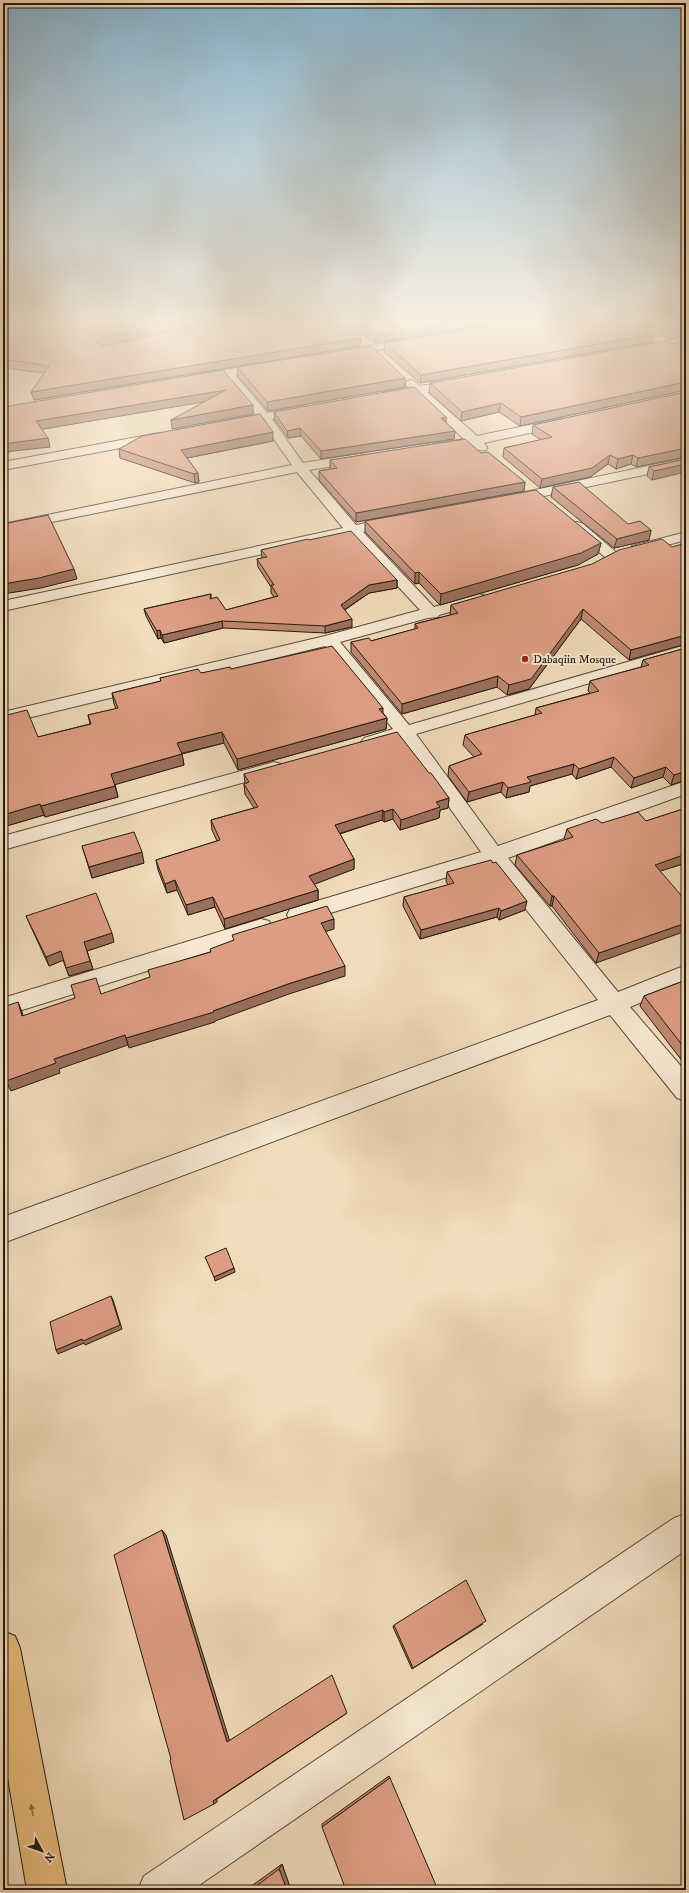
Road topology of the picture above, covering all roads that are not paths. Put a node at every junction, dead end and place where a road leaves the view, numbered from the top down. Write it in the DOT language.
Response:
graph roads {
  1 [pos="257,408"];
  2 [pos="316,408"];
  3 [pos="437,408"];
  4 [pos="264,417"];
  5 [pos="572,420"];
  6 [pos="218,426"];
  7 [pos="172,434"];
  8 [pos="473,441"];
  9 [pos="426,448"];
  10 [pos="491,456"];
  11 [pos="371,457"];
  12 [pos="686,462"];
  13 [pos="3,466"];
  14 [pos="300,467"];
  15 [pos="527,484"];
  16 [pos="539,494"];
  17 [pos="500,501"];
  18 [pos="551,504"];
  19 [pos="407,518"];
  20 [pos="569,519"];
  21 [pos="3,528"];
  22 [pos="352,529"];
  23 [pos="686,536"];
  24 [pos="496,594"];
  25 [pos="3,606"];
  26 [pos="432,614"];
  27 [pos="329,640"];
  28 [pos="686,650"];
  29 [pos="3,718"];
  30 [pos="405,732"];
  31 [pos="352,747"];
  32 [pos="291,764"];
  33 [pos="686,787"];
  34 [pos="3,843"];
  35 [pos="494,855"];
  36 [pos="686,974"];
  37 [pos="614,1004"];
  38 [pos="3,1007"];
  39 [pos="686,1090"];
  40 [pos="3,1230"];
  41 [pos="686,1530"];
  42 [pos="3,1648"];
  43 [pos="47,1890"];
  44 [pos="158,1890"];
  1 -- 4 [label="street"];
  2 -- 4 [label="street"];
  3 -- 8 [label="street"];
  4 -- 6 [label="street"];
  4 -- 14 [label="street"];
  5 -- 8 [label="street"];
  7 -- 13 [label="street"];
  8 -- 9 [label="street"];
  8 -- 10 [label="street"];
  11 -- 14 [label="street"];
  12 -- 16 [label="street"];
  14 -- 21 [label="street"];
  14 -- 22 [label="street"];
  15 -- 16 [label="street"];
  16 -- 17 [label="street"];
  16 -- 18 [label="street"];
  19 -- 22 [label="street"];
  20 -- 23 [label="street"];
  22 -- 25 [label="street"];
  22 -- 26 [label="street"];
  24 -- 26 [label="street"];
  26 -- 27 [label="street"];
  27 -- 29 [label="street"];
  27 -- 30 [label="street"];
  28 -- 30 [label="street"];
  30 -- 31 [label="street"];
  30 -- 35 [label="street"];
  32 -- 34 [label="street"];
  33 -- 35 [label="street"];
  35 -- 37 [label="street"];
  35 -- 38 [label="street"];
  36 -- 37 [label="street"];
  37 -- 39 [label="street"];
  37 -- 40 [label="street"];
  41 -- 44 [label="street"];
  43 -- 42 [label="highway, one-way"];
}
